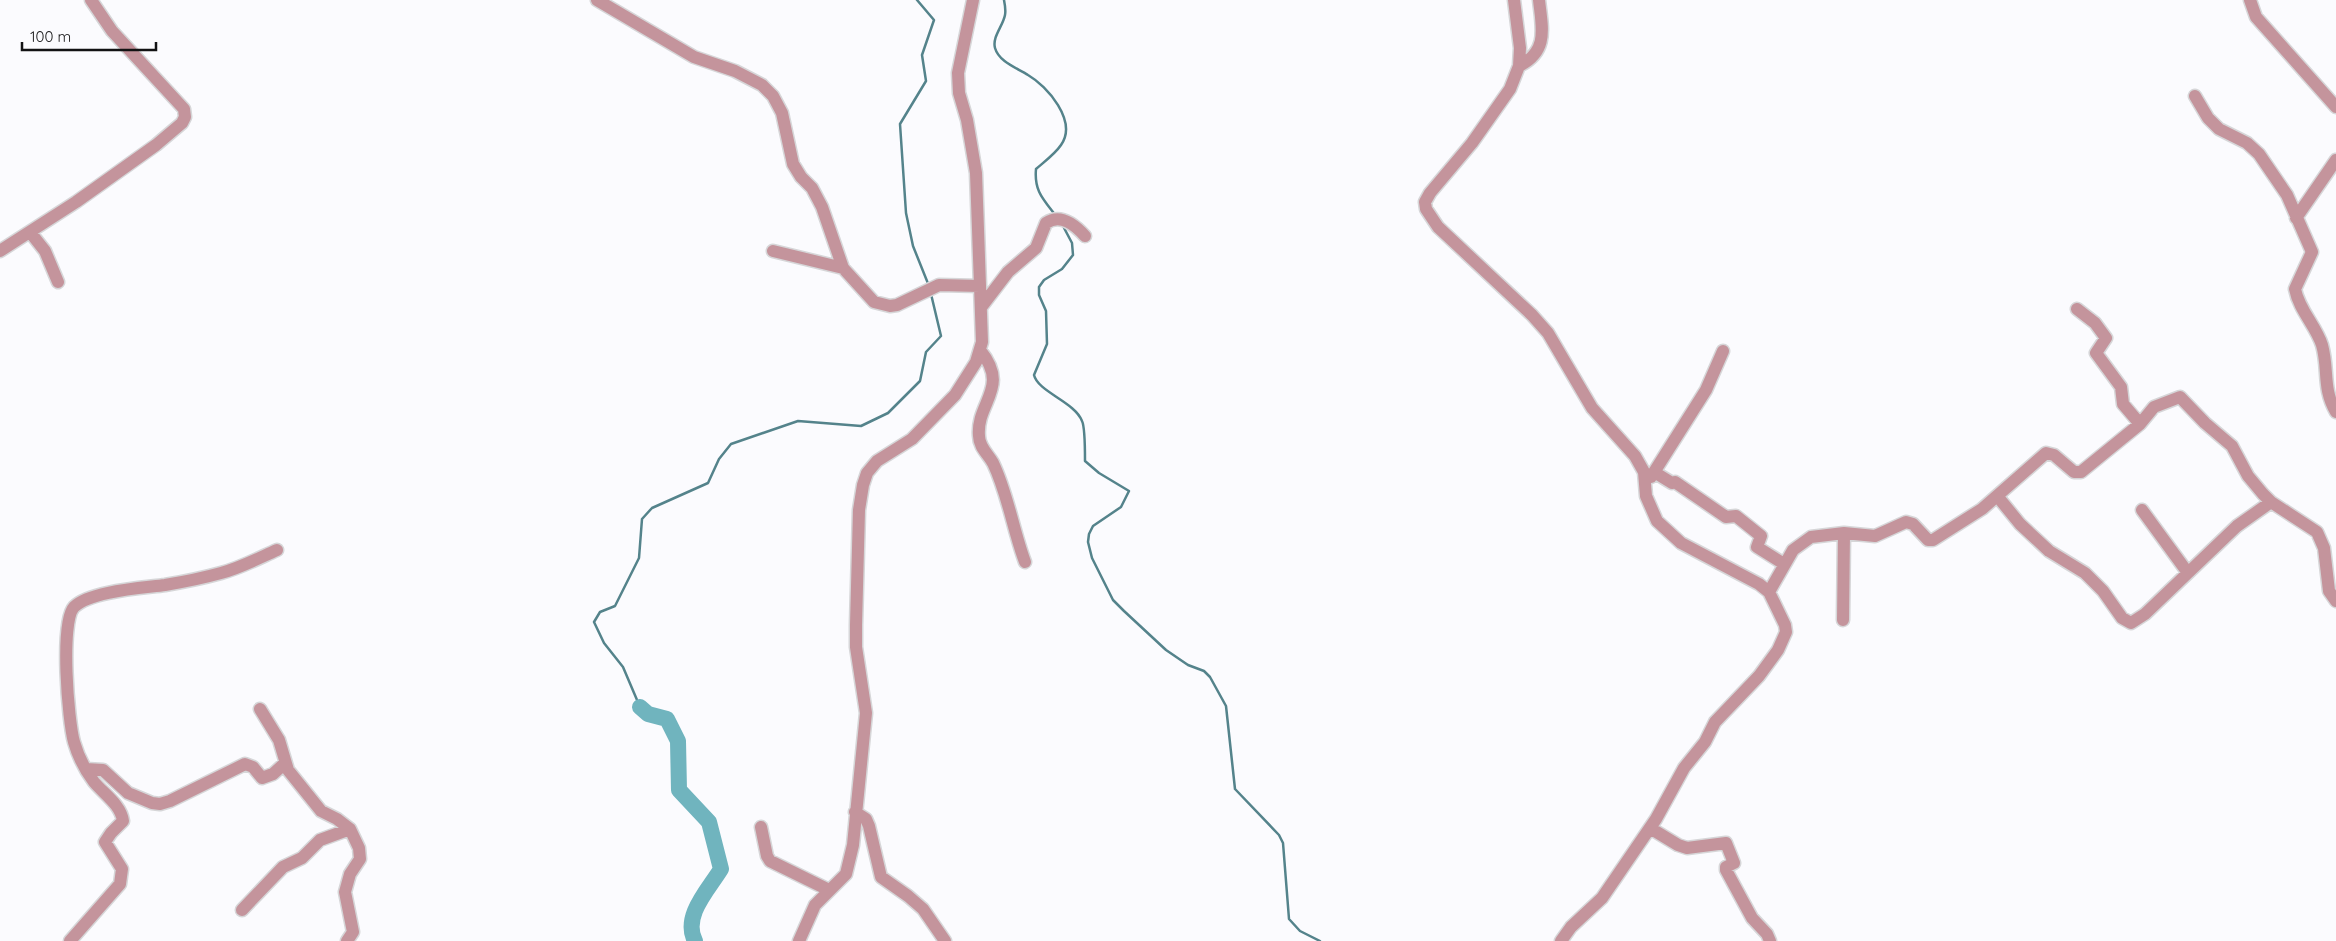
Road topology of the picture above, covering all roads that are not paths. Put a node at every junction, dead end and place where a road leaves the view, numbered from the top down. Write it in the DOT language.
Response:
graph roads {
  1 [pos="91,0"];
  2 [pos="597,0"];
  3 [pos="973,0"];
  4 [pos="1514,0"];
  5 [pos="1539,0"];
  6 [pos="2250,0"];
  7 [pos="1519,66"];
  8 [pos="2195,96"];
  9 [pos="2336,107"];
  10 [pos="2336,160"];
  11 [pos="2296,218"];
  12 [pos="30,232"];
  13 [pos="1085,236"];
  14 [pos="0,251"];
  15 [pos="773,251"];
  16 [pos="843,268"];
  17 [pos="58,282"];
  18 [pos="980,286"];
  19 [pos="982,306"];
  20 [pos="2077,309"];
  21 [pos="980,350"];
  22 [pos="1723,351"];
  23 [pos="2336,412"];
  24 [pos="2140,424"];
  25 [pos="1654,472"];
  26 [pos="1646,486"];
  27 [pos="1998,497"];
  28 [pos="2271,502"];
  29 [pos="2142,510"];
  30 [pos="1844,533"];
  31 [pos="277,550"];
  32 [pos="1025,562"];
  33 [pos="1784,564"];
  34 [pos="2188,573"];
  35 [pos="1769,592"];
  36 [pos="2336,601"];
  37 [pos="1844,620"];
  38 [pos="260,709"];
  39 [pos="284,764"];
  40 [pos="86,769"];
  41 [pos="855,812"];
  42 [pos="761,827"];
  43 [pos="1650,828"];
  44 [pos="350,830"];
  45 [pos="829,890"];
  46 [pos="242,910"];
  47 [pos="70,941"];
  48 [pos="347,941"];
  49 [pos="799,941"];
  50 [pos="945,941"];
  51 [pos="1561,941"];
  52 [pos="1770,941"];
  1 -- 12 [label="street"];
  2 -- 16 [label="street"];
  3 -- 18 [label="street"];
  4 -- 7 [label="street"];
  5 -- 7 [label="street"];
  6 -- 9 [label="street"];
  7 -- 26 [label="street"];
  8 -- 11 [label="street"];
  10 -- 11 [label="street"];
  11 -- 23 [label="street"];
  12 -- 14 [label="street"];
  12 -- 17 [label="street"];
  13 -- 19 [label="street"];
  15 -- 16 [label="street"];
  16 -- 18 [label="street"];
  18 -- 19 [label="street"];
  19 -- 21 [label="street"];
  20 -- 24 [label="street"];
  21 -- 32 [label="street"];
  21 -- 41 [label="street"];
  22 -- 25 [label="street"];
  24 -- 27 [label="street"];
  24 -- 28 [label="street"];
  25 -- 26 [label="street"];
  25 -- 33 [label="street"];
  26 -- 35 [label="street"];
  27 -- 30 [label="street"];
  27 -- 34 [label="street"];
  28 -- 34 [label="street"];
  28 -- 36 [label="street"];
  29 -- 34 [label="street"];
  30 -- 33 [label="street"];
  30 -- 37 [label="street"];
  31 -- 40 [label="street"];
  33 -- 35 [label="street"];
  35 -- 43 [label="street"];
  38 -- 39 [label="street"];
  39 -- 40 [label="street"];
  39 -- 44 [label="street"];
  40 -- 47 [label="street"];
  41 -- 45 [label="street"];
  41 -- 50 [label="street"];
  42 -- 45 [label="street"];
  43 -- 51 [label="street"];
  43 -- 52 [label="street"];
  44 -- 46 [label="street"];
  44 -- 48 [label="street"];
  45 -- 49 [label="street"];
}
